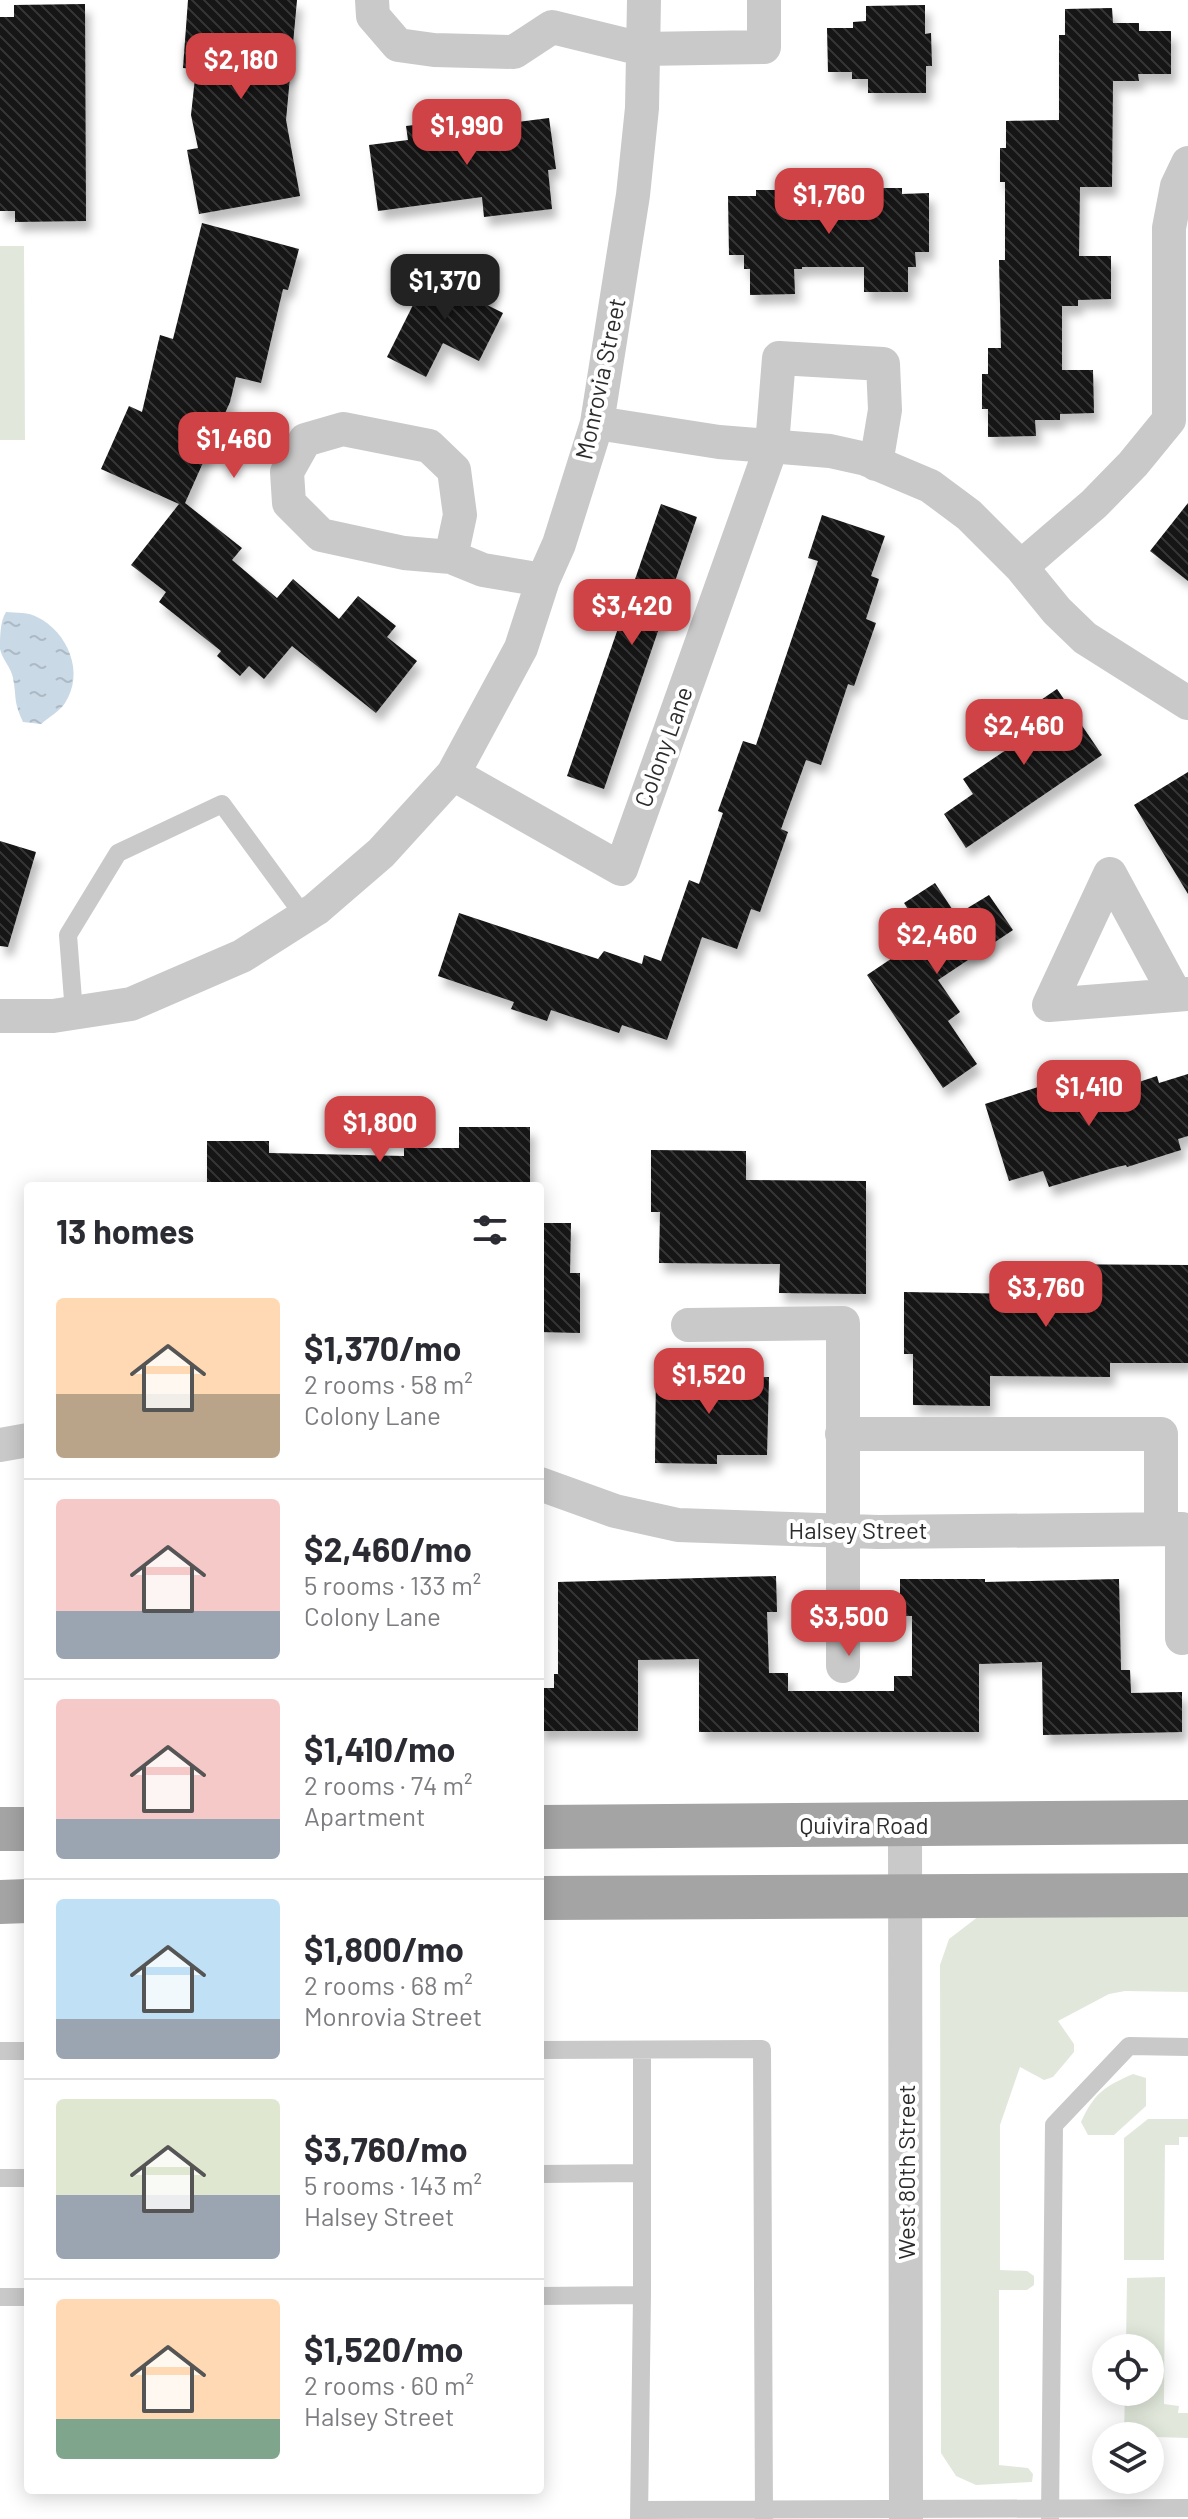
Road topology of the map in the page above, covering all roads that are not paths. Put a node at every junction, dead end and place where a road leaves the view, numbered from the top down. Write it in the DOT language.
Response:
graph roads {
  1 [pos="372,0"];
  2 [pos="644,0"];
  3 [pos="764,0"];
  4 [pos="551,13"];
  5 [pos="642,49"];
  6 [pos="1188,163"];
  7 [pos="597,423"];
  8 [pos="772,445"];
  9 [pos="876,464"];
  10 [pos="451,557"];
  11 [pos="1021,567"];
  12 [pos="543,580"];
  13 [pos="1188,703"];
  14 [pos="453,774"];
  15 [pos="304,916"];
  16 [pos="74,1013"];
  17 [pos="0,1016"];
  18 [pos="688,1325"];
  19 [pos="842,1434"];
  20 [pos="24,1441"];
  21 [pos="0,1445"];
  22 [pos="544,1485"];
  23 [pos="1171,1529"];
  24 [pos="842,1532"];
  25 [pos="1182,1638"];
  26 [pos="843,1666"];
  27 [pos="1188,1822"];
  28 [pos="905,1826"];
  29 [pos="544,1827"];
  30 [pos="0,1829"];
  31 [pos="24,1829"];
  32 [pos="1188,1895"];
  33 [pos="907,1896"];
  34 [pos="544,1898"];
  35 [pos="24,1901"];
  36 [pos="0,1902"];
  37 [pos="1188,2047"];
  38 [pos="544,2050"];
  39 [pos="642,2050"];
  40 [pos="0,2051"];
  41 [pos="24,2051"];
  42 [pos="642,2173"];
  43 [pos="544,2174"];
  44 [pos="0,2178"];
  45 [pos="24,2178"];
  46 [pos="642,2295"];
  47 [pos="544,2296"];
  48 [pos="0,2297"];
  49 [pos="24,2297"];
  50 [pos="1188,2508"];
  51 [pos="1169,2513"];
  52 [pos="764,2514"];
  53 [pos="906,2514"];
  54 [pos="1050,2514"];
  55 [pos="640,2515"];
  1 -- 4 [label="street"];
  2 -- 5 [label="street, Monrovia Street"];
  3 -- 5 [label="street"];
  4 -- 5 [label="street"];
  5 -- 7 [label="street, Monrovia Street"];
  6 -- 11 [label="street"];
  7 -- 8 [label="street"];
  7 -- 12 [label="street, Monrovia Street"];
  8 -- 9 [label="street"];
  8 -- 9 [label="street"];
  8 -- 14 [label="street, Colony Lane"];
  9 -- 11 [label="street"];
  10 -- 10 [label="street"];
  10 -- 12 [label="street"];
  11 -- 13 [label="street"];
  12 -- 14 [label="street, Monrovia Street"];
  14 -- 15 [label="street, Monrovia Street"];
  15 -- 16 [label="street, Monrovia Street"];
  15 -- 16 [label="lane"];
  16 -- 17 [label="street, Monrovia Street"];
  18 -- 19 [label="street"];
  19 -- 23 [label="street"];
  19 -- 24 [label="street"];
  20 -- 21 [label="street"];
  22 -- 24 [label="street, Halsey Street"];
  23 -- 24 [label="street, Halsey Street"];
  23 -- 25 [label="street"];
  24 -- 26 [label="street"];
  27 -- 28 [label="main road, Quivira Road"];
  28 -- 29 [label="main road, Quivira Road"];
  28 -- 33 [label="street, West 80th Street"];
  30 -- 31 [label="main road"];
  32 -- 33 [label="main road"];
  33 -- 34 [label="main road"];
  33 -- 53 [label="street, West 80th Street"];
  35 -- 36 [label="main road"];
  37 -- 54 [label="lane"];
  38 -- 39 [label="lane"];
  39 -- 42 [label="lane"];
  39 -- 52 [label="lane"];
  40 -- 41 [label="lane"];
  42 -- 43 [label="lane"];
  42 -- 46 [label="lane"];
  44 -- 45 [label="lane"];
  46 -- 47 [label="lane"];
  46 -- 55 [label="lane"];
  48 -- 49 [label="lane"];
  50 -- 51 [label="lane"];
  51 -- 54 [label="lane"];
  52 -- 53 [label="lane"];
  52 -- 55 [label="lane"];
  53 -- 54 [label="lane"];
}
